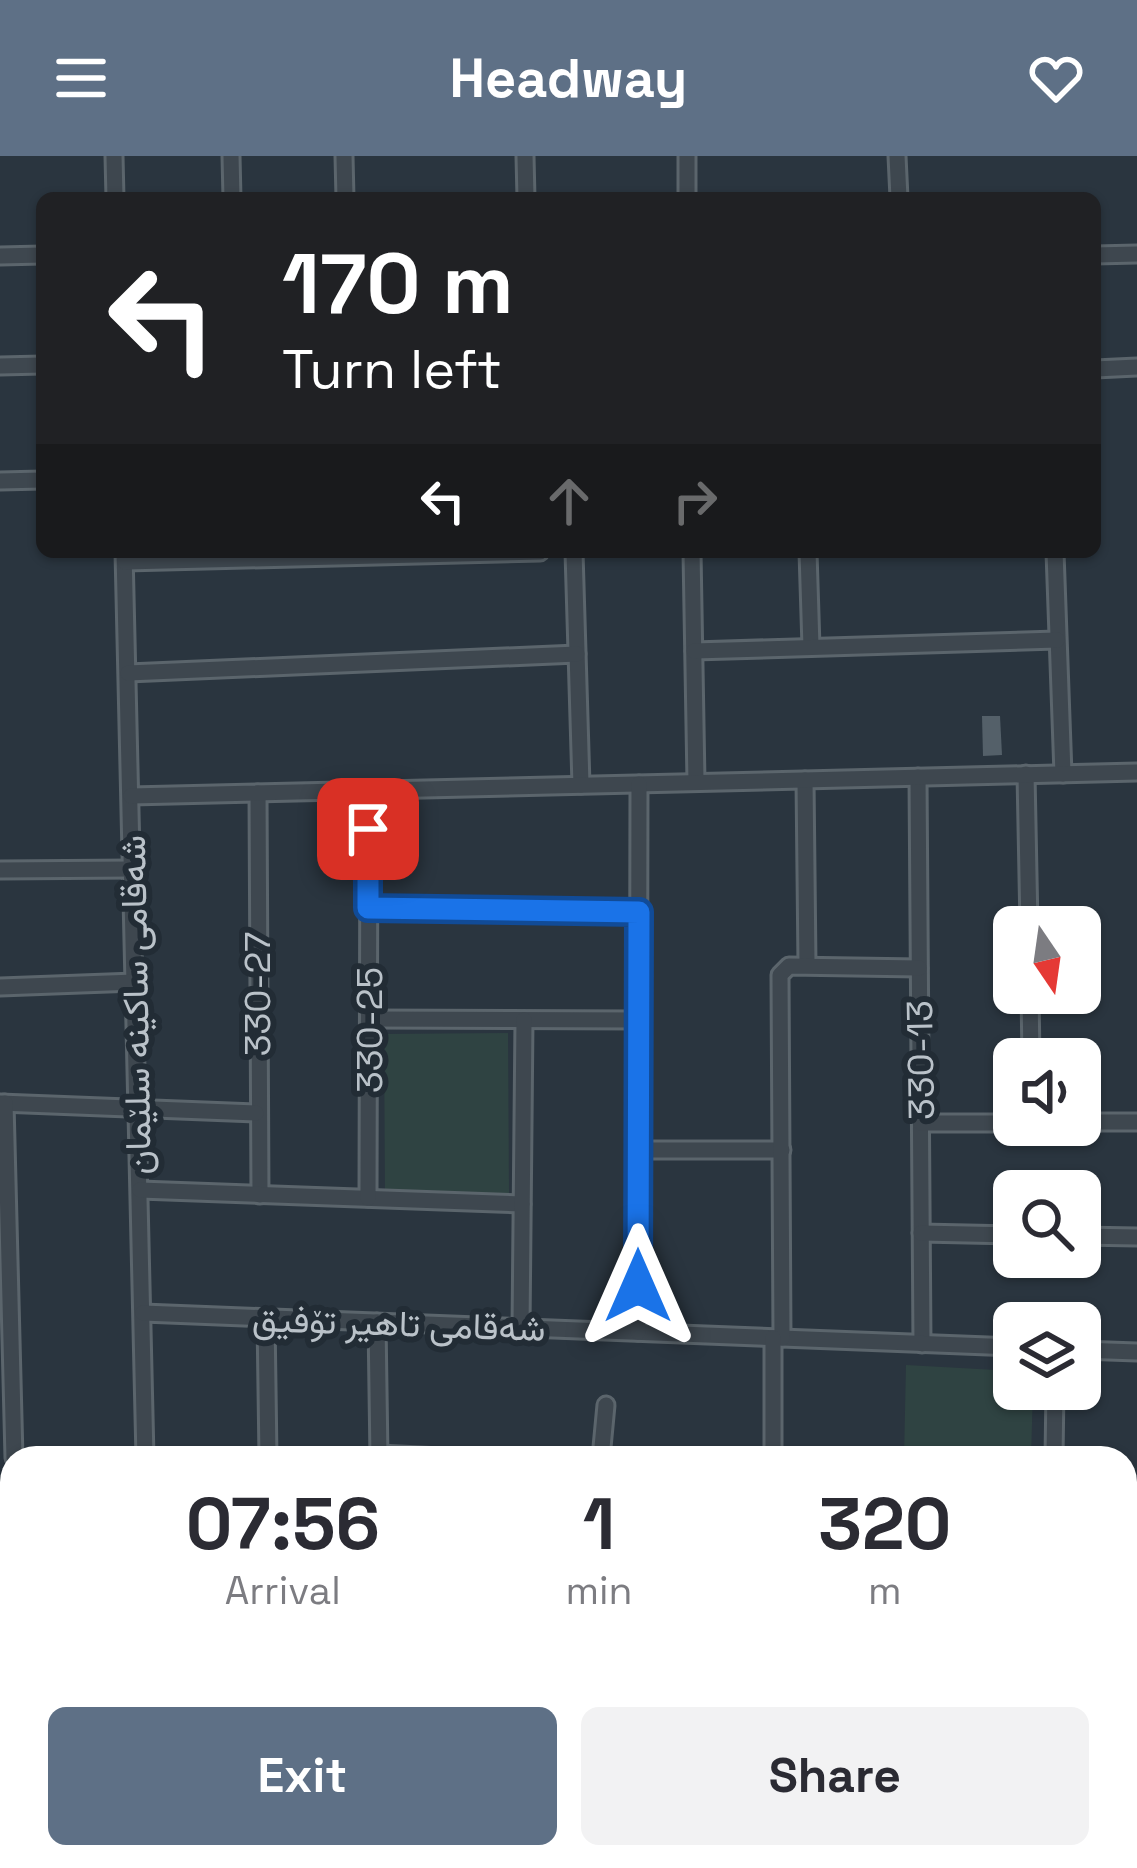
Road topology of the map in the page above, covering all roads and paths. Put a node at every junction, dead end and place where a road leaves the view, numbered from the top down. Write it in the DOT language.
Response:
graph roads {
  1 [pos="114,156"];
  2 [pos="231,156"];
  3 [pos="344,156"];
  4 [pos="525,156"];
  5 [pos="687,156"];
  6 [pos="897,156"];
  7 [pos="115,192"];
  8 [pos="232,192"];
  9 [pos="345,192"];
  10 [pos="526,192"];
  11 [pos="687,192"];
  12 [pos="898,192"];
  13 [pos="1137,254"];
  14 [pos="36,255"];
  15 [pos="1101,255"];
  16 [pos="0,256"];
  17 [pos="36,365"];
  18 [pos="0,366"];
  19 [pos="1137,368"];
  20 [pos="1101,369"];
  21 [pos="36,480"];
  22 [pos="0,482"];
  23 [pos="124,558"];
  24 [pos="574,558"];
  25 [pos="692,558"];
  26 [pos="808,558"];
  27 [pos="1055,558"];
  28 [pos="1058,640"];
  29 [pos="811,647"];
  30 [pos="694,651"];
  31 [pos="577,654"];
  32 [pos="128,673"];
  33 [pos="1137,772"];
  34 [pos="1026,774"];
  35 [pos="1063,774"];
  36 [pos="918,777"];
  37 [pos="805,780"];
  38 [pos="695,782"];
  39 [pos="639,784"];
  40 [pos="581,785"];
  41 [pos="368,790"];
  42 [pos="1137,792"];
  43 [pos="258,793"];
  44 [pos="131,796"];
  45 [pos="132,868"];
  46 [pos="0,871"];
  47 [pos="1029,906"];
  48 [pos="368,908"];
  49 [pos="639,912"];
  50 [pos="807,965"];
  51 [pos="919,968"];
  52 [pos="135,982"];
  53 [pos="0,987"];
  54 [pos="369,1019"];
  55 [pos="524,1020"];
  56 [pos="639,1020"];
  57 [pos="2,1103"];
  58 [pos="137,1105"];
  59 [pos="256,1113"];
  60 [pos="1101,1122"];
  61 [pos="1137,1122"];
  62 [pos="993,1123"];
  63 [pos="921,1124"];
  64 [pos="638,1150"];
  65 [pos="782,1150"];
  66 [pos="140,1190"];
  67 [pos="260,1195"];
  68 [pos="368,1198"];
  69 [pos="522,1204"];
  70 [pos="921,1233"];
  71 [pos="993,1235"];
  72 [pos="1101,1236"];
  73 [pos="1137,1237"];
  74 [pos="143,1313"];
  75 [pos="266,1318"];
  76 [pos="377,1322"];
  77 [pos="521,1328"];
  78 [pos="638,1332"];
  79 [pos="777,1338"];
  80 [pos="922,1343"];
  81 [pos="993,1346"];
  82 [pos="1101,1351"];
  83 [pos="1137,1352"];
  84 [pos="606,1406"];
  85 [pos="1055,1410"];
  86 [pos="14,1446"];
  87 [pos="146,1446"];
  88 [pos="268,1446"];
  89 [pos="379,1446"];
  90 [pos="603,1446"];
  91 [pos="772,1446"];
  92 [pos="1054,1446"];
  1 -- 7 [label="street"];
  2 -- 8 [label="street"];
  3 -- 9 [label="street"];
  4 -- 10 [label="street"];
  5 -- 11 [label="street"];
  6 -- 12 [label="street"];
  13 -- 15 [label="street"];
  14 -- 16 [label="street"];
  17 -- 18 [label="street"];
  19 -- 20 [label="street"];
  21 -- 22 [label="street"];
  23 -- 32 [label="street, شەقامی ساکینە سلێمان"];
  24 -- 31 [label="street"];
  25 -- 30 [label="street"];
  26 -- 29 [label="street"];
  27 -- 28 [label="street"];
  28 -- 29 [label="street"];
  28 -- 35 [label="street"];
  29 -- 30 [label="street"];
  30 -- 38 [label="street"];
  31 -- 32 [label="street"];
  31 -- 40 [label="street"];
  32 -- 44 [label="street, شەقامی ساکینە سلێمان"];
  33 -- 35 [label="street"];
  33 -- 42 [label="street"];
  34 -- 35 [label="street"];
  34 -- 36 [label="street"];
  34 -- 47 [label="street"];
  36 -- 37 [label="street"];
  36 -- 51 [label="street, 330-13"];
  37 -- 38 [label="street"];
  37 -- 50 [label="street"];
  38 -- 39 [label="street"];
  39 -- 40 [label="street"];
  39 -- 49 [label="street"];
  40 -- 41 [label="street"];
  41 -- 43 [label="street"];
  41 -- 48 [label="street, 330-25"];
  43 -- 44 [label="street"];
  43 -- 59 [label="street, 330-27"];
  44 -- 45 [label="street, شەقامی ساکینە سلێمان"];
  45 -- 46 [label="street"];
  45 -- 52 [label="street, شەقامی ساکینە سلێمان"];
  48 -- 49 [label="street"];
  48 -- 54 [label="street, 330-25"];
  49 -- 56 [label="street"];
  50 -- 51 [label="street"];
  50 -- 65 [label="street"];
  51 -- 63 [label="street, 330-13"];
  52 -- 53 [label="street"];
  52 -- 58 [label="street, شەقامی ساکینە سلێمان"];
  54 -- 55 [label="street"];
  54 -- 68 [label="street, 330-25"];
  55 -- 56 [label="street"];
  55 -- 69 [label="street"];
  56 -- 64 [label="street"];
  57 -- 58 [label="street"];
  57 -- 86 [label="street"];
  58 -- 59 [label="street"];
  58 -- 66 [label="street, شەقامی ساکینە سلێمان"];
  59 -- 67 [label="street, 330-27"];
  60 -- 61 [label="street"];
  62 -- 63 [label="street"];
  63 -- 70 [label="street, 330-13"];
  64 -- 65 [label="street"];
  64 -- 78 [label="street"];
  65 -- 79 [label="street"];
  66 -- 67 [label="street"];
  66 -- 74 [label="street, شەقامی ساکینە سلێمان"];
  67 -- 68 [label="street"];
  68 -- 69 [label="street"];
  69 -- 77 [label="street"];
  70 -- 71 [label="street"];
  70 -- 80 [label="street, 330-13"];
  72 -- 73 [label="street"];
  74 -- 75 [label="street, شەقامی تاهیر تۆفیق"];
  74 -- 87 [label="street, شەقامی ساکینە سلێمان"];
  75 -- 76 [label="street, شەقامی تاهیر تۆفیق"];
  75 -- 88 [label="street"];
  76 -- 77 [label="street, شەقامی تاهیر تۆفیق"];
  76 -- 89 [label="street"];
  77 -- 78 [label="street, شەقامی تاهیر تۆفیق"];
  78 -- 79 [label="street, شەقامی تاهیر تۆفیق"];
  79 -- 80 [label="street, شەقامی تاهیر تۆفیق"];
  79 -- 91 [label="street"];
  80 -- 81 [label="street, شەقامی تاهیر تۆفیق"];
  82 -- 83 [label="street"];
  84 -- 90 [label="street"];
  85 -- 92 [label="street"];
}
